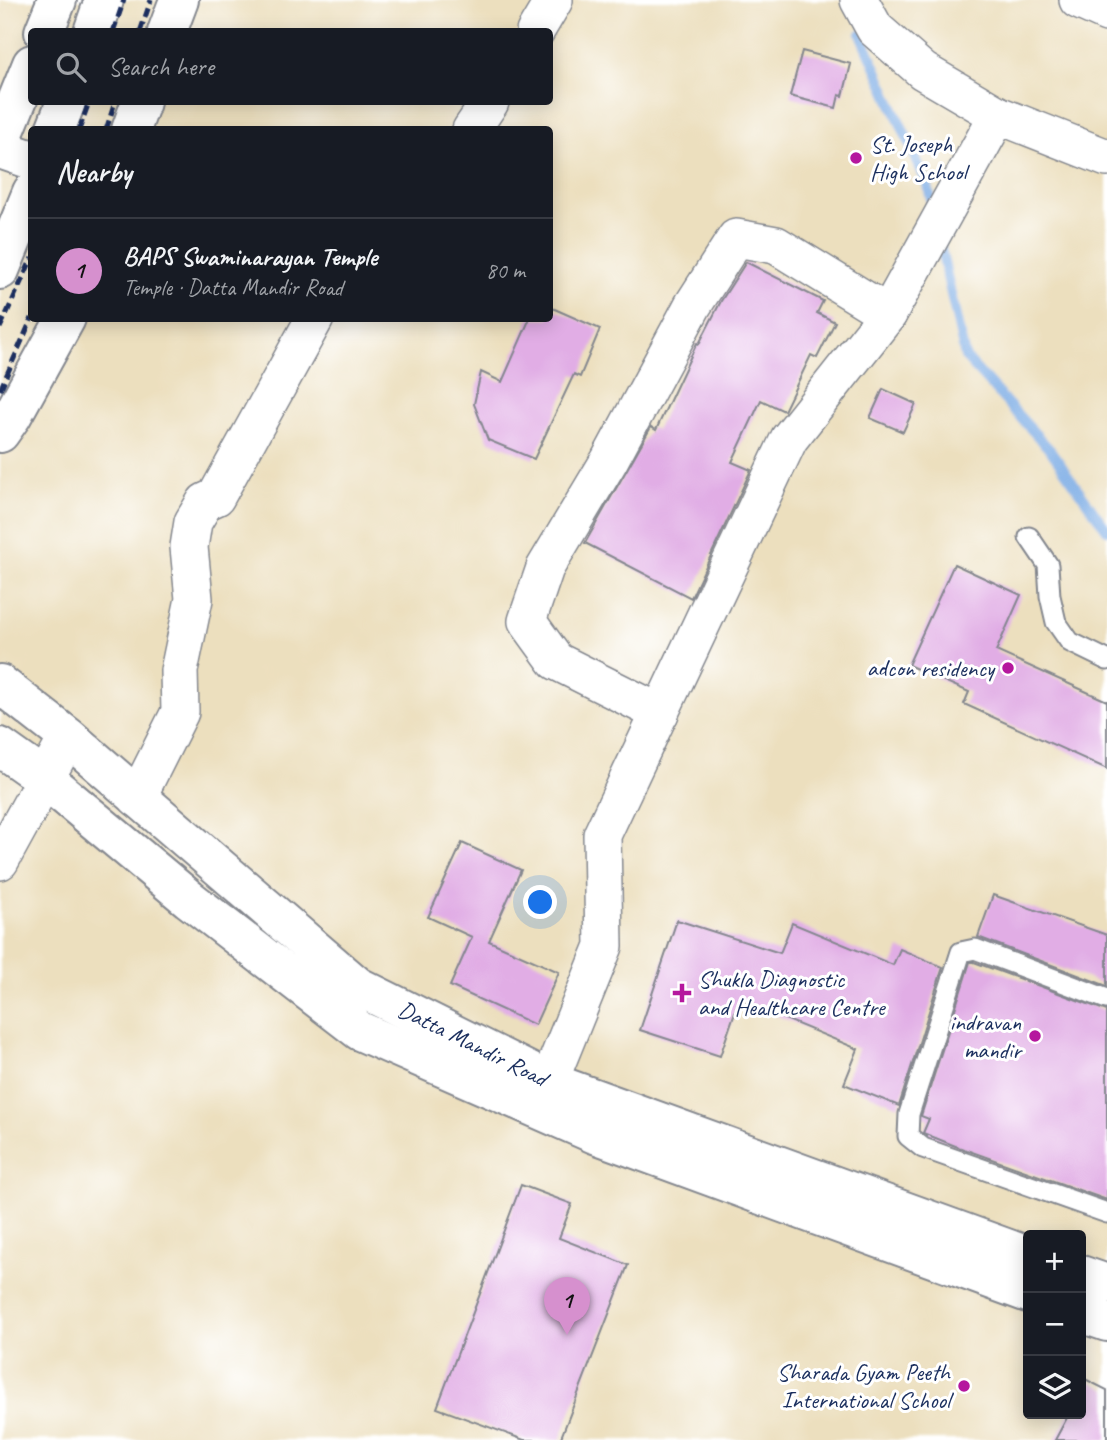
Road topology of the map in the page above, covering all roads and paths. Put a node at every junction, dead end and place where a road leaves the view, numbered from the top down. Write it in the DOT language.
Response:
graph roads {
  1 [pos="57,0"];
  2 [pos="104,0"];
  3 [pos="179,0"];
  4 [pos="554,0"];
  5 [pos="859,0"];
  6 [pos="1078,0"];
  7 [pos="1107,13"];
  8 [pos="46,28"];
  9 [pos="94,28"];
  10 [pos="168,28"];
  11 [pos="537,28"];
  12 [pos="28,74"];
  13 [pos="65,105"];
  14 [pos="140,105"];
  15 [pos="488,105"];
  16 [pos="998,115"];
  17 [pos="57,126"];
  18 [pos="132,126"];
  19 [pos="474,126"];
  20 [pos="0,144"];
  21 [pos="0,149"];
  22 [pos="1107,158"];
  23 [pos="28,159"];
  24 [pos="28,202"];
  25 [pos="0,270"];
  26 [pos="888,314"];
  27 [pos="64,322"];
  28 [pos="313,322"];
  29 [pos="0,433"];
  30 [pos="1028,537"];
  31 [pos="1107,660"];
  32 [pos="0,684"];
  33 [pos="660,713"];
  34 [pos="68,737"];
  35 [pos="0,747"];
  36 [pos="45,779"];
  37 [pos="137,798"];
  38 [pos="0,861"];
  39 [pos="1107,999"];
  40 [pos="544,1095"];
  41 [pos="1107,1213"];
  42 [pos="1023,1254"];
  43 [pos="1086,1277"];
  44 [pos="1107,1284"];
  45 [pos="1023,1291"];
  46 [pos="1086,1315"];
  47 [pos="1107,1322"];
  1 -- 8 [label="main road"];
  2 -- 9 [label="main road"];
  3 -- 10 [label="main road"];
  4 -- 11 [label="street"];
  5 -- 16 [label="street"];
  6 -- 7 [label="street"];
  12 -- 20 [label="main road"];
  13 -- 17 [label="main road"];
  14 -- 18 [label="main road"];
  15 -- 19 [label="street"];
  16 -- 22 [label="street"];
  16 -- 26 [label="street"];
  21 -- 23 [label="main road"];
  24 -- 25 [label="main road"];
  26 -- 33 [label="street"];
  26 -- 33 [label="street"];
  27 -- 29 [label="main road"];
  28 -- 37 [label="street"];
  30 -- 31 [label="lane"];
  32 -- 34 [label="main road, Datta Mandir Road"];
  33 -- 40 [label="street"];
  34 -- 36 [label="street"];
  34 -- 37 [label="main road, Datta Mandir Road"];
  35 -- 36 [label="main road, Datta Mandir Road"];
  36 -- 38 [label="street"];
  36 -- 40 [label="main road, Datta Mandir Road"];
  37 -- 40 [label="main road, Datta Mandir Road"];
  39 -- 41 [label="lane"];
  40 -- 42 [label="main road, Datta Mandir Road"];
  40 -- 45 [label="main road, Datta Mandir Road"];
  43 -- 44 [label="main road"];
  46 -- 47 [label="main road"];
}
